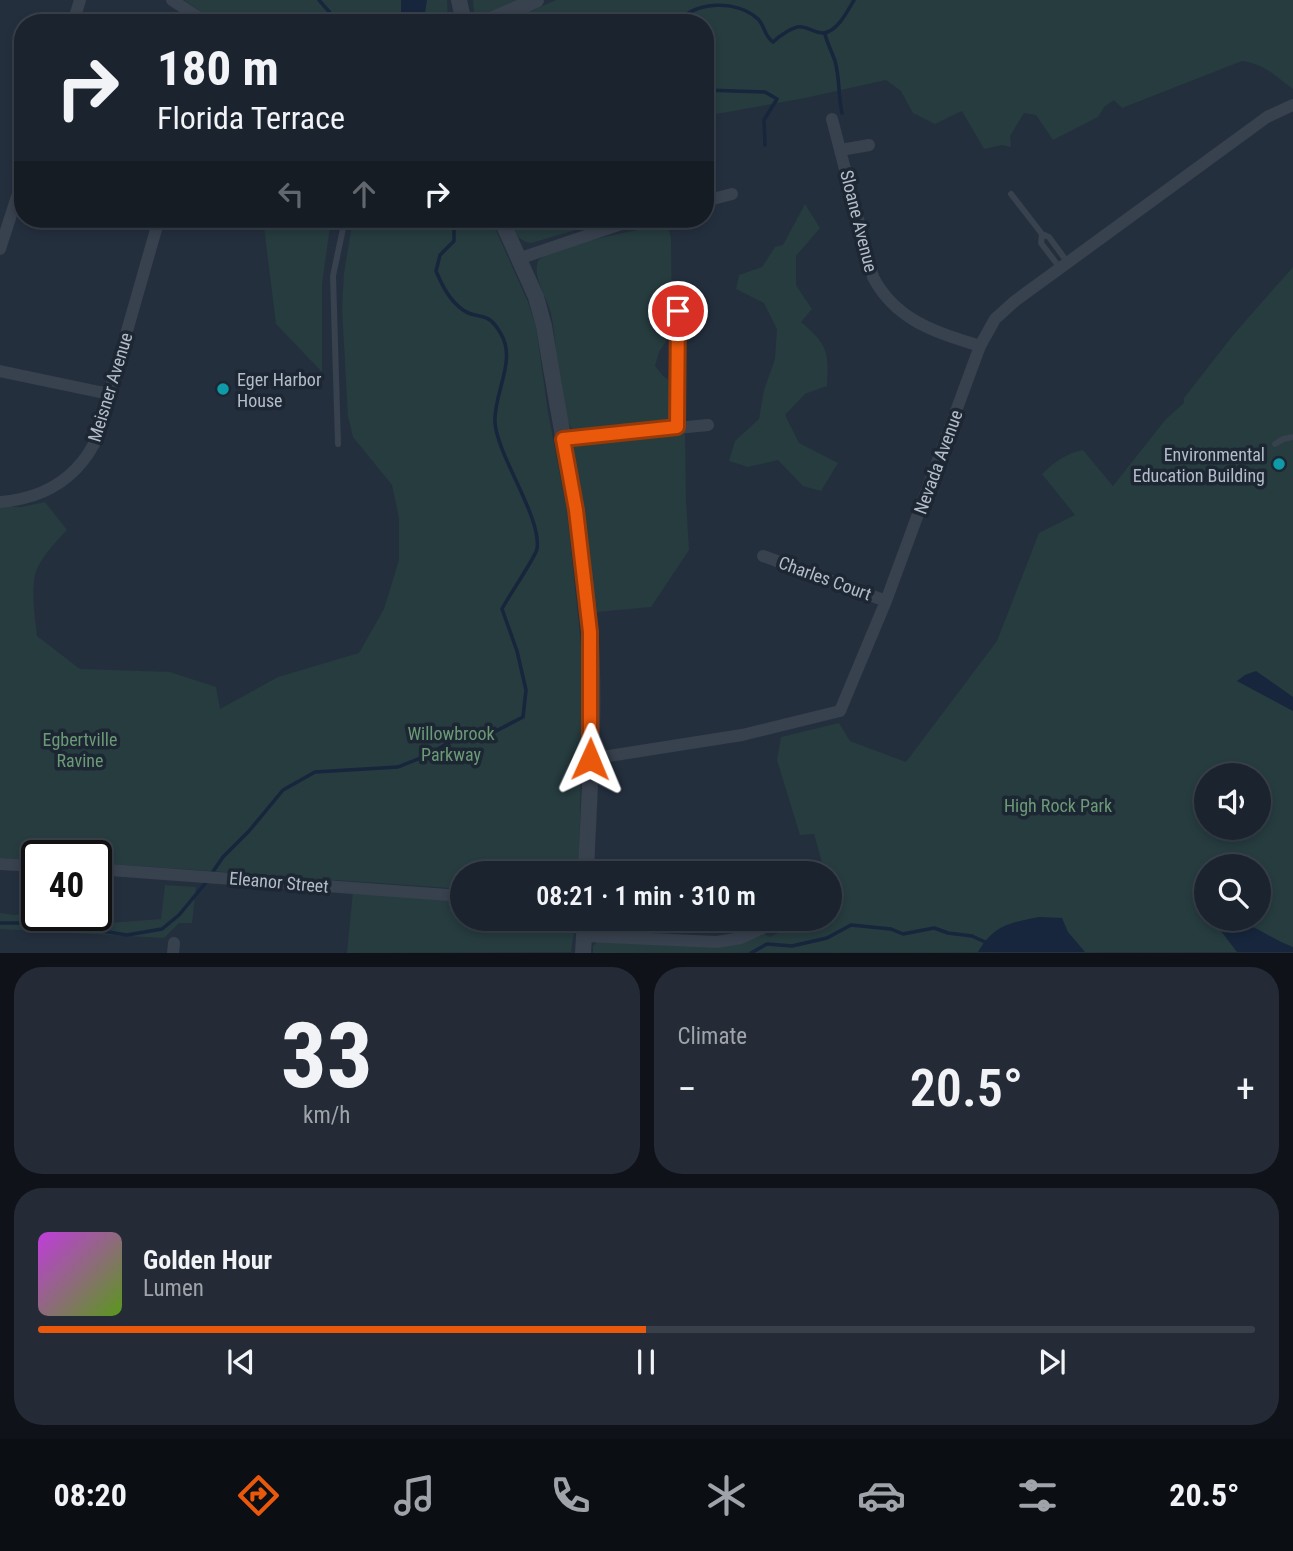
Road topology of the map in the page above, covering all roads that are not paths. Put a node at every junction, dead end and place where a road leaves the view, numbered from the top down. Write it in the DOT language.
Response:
graph roads {
  1 [pos="172,0"];
  2 [pos="536,0"];
  3 [pos="193,14"];
  4 [pos="504,14"];
  5 [pos="1293,105"];
  6 [pos="832,119"];
  7 [pos="869,145"];
  8 [pos="841,150"];
  9 [pos="732,194"];
  10 [pos="1011,194"];
  11 [pos="714,199"];
  12 [pos="14,206"];
  13 [pos="156,228"];
  14 [pos="343,228"];
  15 [pos="505,228"];
  16 [pos="609,228"];
  17 [pos="0,249"];
  18 [pos="518,259"];
  19 [pos="1064,266"];
  20 [pos="678,311"];
  21 [pos="980,346"];
  22 [pos="0,372"];
  23 [pos="109,394"];
  24 [pos="708,425"];
  25 [pos="677,427"];
  26 [pos="1293,437"];
  27 [pos="563,439"];
  28 [pos="338,444"];
  29 [pos="1275,444"];
  30 [pos="0,502"];
  31 [pos="763,556"];
  32 [pos="886,601"];
  33 [pos="590,759"];
  34 [pos="586,861"];
  35 [pos="0,864"];
  36 [pos="21,865"];
  37 [pos="112,870"];
  38 [pos="450,895"];
  39 [pos="756,931"];
  40 [pos="584,944"];
  1 -- 3 [label="street"];
  2 -- 4 [label="street"];
  5 -- 19 [label="street, Nevada Avenue"];
  6 -- 8 [label="street, Sloane Avenue"];
  7 -- 8 [label="street"];
  8 -- 21 [label="street, Sloane Avenue"];
  9 -- 11 [label="street"];
  10 -- 19 [label="lane"];
  12 -- 17 [label="street"];
  13 -- 23 [label="street, Meisner Avenue"];
  14 -- 28 [label="lane"];
  15 -- 18 [label="street"];
  16 -- 18 [label="street"];
  18 -- 27 [label="street"];
  19 -- 21 [label="street, Nevada Avenue"];
  20 -- 25 [label="street"];
  21 -- 32 [label="street, Nevada Avenue"];
  22 -- 23 [label="street"];
  23 -- 30 [label="street, Meisner Avenue"];
  24 -- 25 [label="street"];
  25 -- 27 [label="street"];
  26 -- 29 [label="lane"];
  27 -- 33 [label="street"];
  31 -- 32 [label="street, Charles Court"];
  32 -- 33 [label="street, Nevada Avenue"];
  33 -- 34 [label="street"];
  35 -- 36 [label="street"];
  37 -- 38 [label="street, Eleanor Street"];
  39 -- 40 [label="street"];
}
